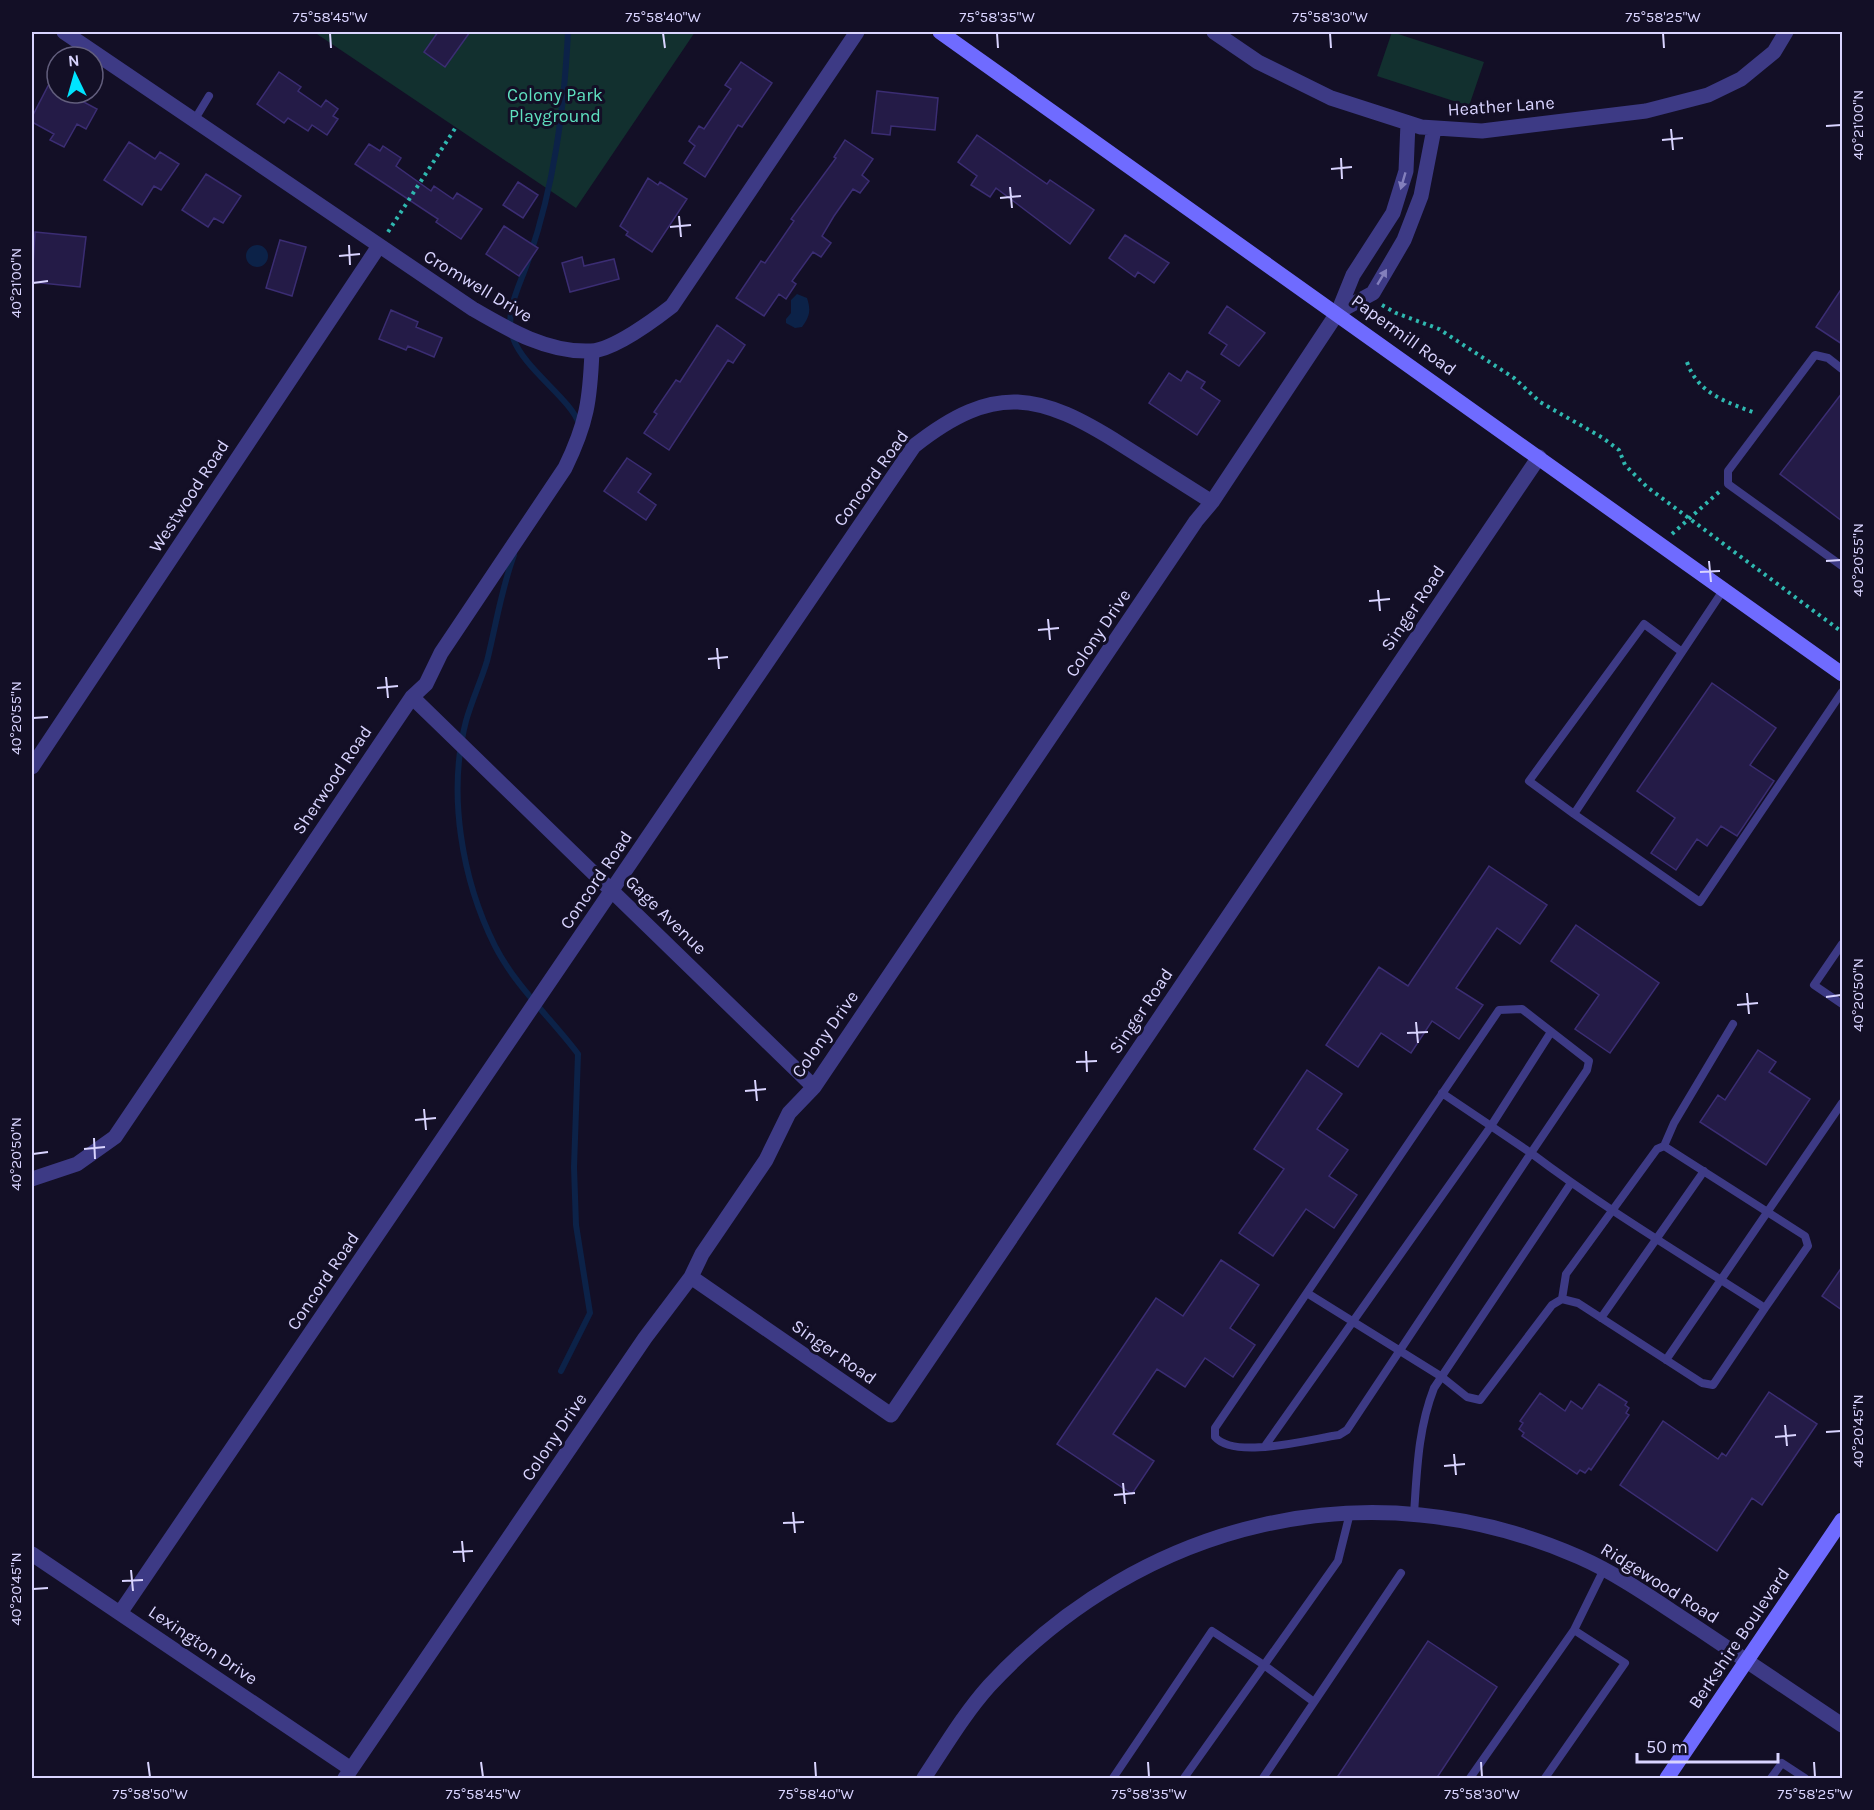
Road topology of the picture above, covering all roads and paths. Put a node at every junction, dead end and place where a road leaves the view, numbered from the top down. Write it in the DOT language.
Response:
graph roads {
  1 [pos="64,32"];
  2 [pos="857,32"];
  3 [pos="940,32"];
  4 [pos="1214,32"];
  5 [pos="1785,32"];
  6 [pos="209,96"];
  7 [pos="195,119"];
  8 [pos="1408,123"];
  9 [pos="456,128"];
  10 [pos="1434,129"];
  11 [pos="379,246"];
  12 [pos="1372,292"];
  13 [pos="1338,312"];
  14 [pos="592,351"];
  15 [pos="1687,362"];
  16 [pos="1842,369"];
  17 [pos="1768,417"];
  18 [pos="1539,457"];
  19 [pos="1728,484"];
  20 [pos="1212,502"];
  21 [pos="1690,518"];
  22 [pos="1661,544"];
  23 [pos="1842,566"];
  24 [pos="1724,589"];
  25 [pos="1842,632"];
  26 [pos="1682,652"];
  27 [pos="1842,672"];
  28 [pos="1842,692"];
  29 [pos="412,697"];
  30 [pos="32,767"];
  31 [pos="1574,814"];
  32 [pos="613,890"];
  33 [pos="1842,944"];
  34 [pos="1842,1004"];
  35 [pos="1733,1023"];
  36 [pos="1551,1032"];
  37 [pos="814,1087"];
  38 [pos="1442,1093"];
  39 [pos="1842,1103"];
  40 [pos="1491,1126"];
  41 [pos="1664,1146"];
  42 [pos="1531,1153"];
  43 [pos="1704,1172"];
  44 [pos="32,1179"];
  45 [pos="1571,1184"];
  46 [pos="1615,1211"];
  47 [pos="1768,1213"];
  48 [pos="1657,1238"];
  49 [pos="691,1277"];
  50 [pos="1723,1281"];
  51 [pos="1306,1293"];
  52 [pos="1562,1299"];
  53 [pos="1765,1308"];
  54 [pos="1601,1318"];
  55 [pos="1353,1322"];
  56 [pos="1400,1351"];
  57 [pos="1666,1360"];
  58 [pos="1442,1377"];
  59 [pos="1264,1446"];
  60 [pos="1350,1513"];
  61 [pos="1414,1514"];
  62 [pos="1842,1520"];
  63 [pos="32,1554"];
  64 [pos="1604,1569"];
  65 [pos="1401,1573"];
  66 [pos="120,1613"];
  67 [pos="1574,1630"];
  68 [pos="1747,1661"];
  69 [pos="1264,1665"];
  70 [pos="1314,1702"];
  71 [pos="1842,1725"];
  72 [pos="348,1774"];
  73 [pos="924,1779"];
  74 [pos="1113,1779"];
  75 [pos="1184,1779"];
  76 [pos="1263,1779"];
  77 [pos="1470,1779"];
  78 [pos="1545,1779"];
  79 [pos="1667,1779"];
  80 [pos="1771,1779"];
  81 [pos="1805,1779"];
  1 -- 7 [label="street, Cromwell Drive"];
  2 -- 14 [label="street, Cromwell Drive"];
  3 -- 13 [label="main road, Papermill Road"];
  4 -- 8 [label="street, Heather Lane"];
  5 -- 10 [label="street, Heather Lane"];
  6 -- 7 [label="lane"];
  7 -- 11 [label="street, Cromwell Drive"];
  8 -- 10 [label="street, Heather Lane"];
  8 -- 13 [label="street, Colony Drive, one-way"];
  9 -- 11 [label="path"];
  12 -- 10 [label="street, Colony Drive, one-way"];
  11 -- 14 [label="street, Cromwell Drive"];
  11 -- 30 [label="street, Westwood Road"];
  12 -- 13 [label="street, Colony Drive"];
  12 -- 21 [label="path"];
  13 -- 18 [label="main road, Papermill Road"];
  13 -- 20 [label="street, Colony Drive"];
  14 -- 29 [label="street, Sherwood Road"];
  15 -- 17 [label="path"];
  16 -- 17 [label="lane"];
  17 -- 19 [label="lane"];
  18 -- 22 [label="main road, Papermill Road"];
  18 -- 49 [label="street, Singer Road"];
  19 -- 21 [label="path"];
  19 -- 23 [label="lane"];
  20 -- 32 [label="street, Concord Road"];
  20 -- 37 [label="street, Colony Drive"];
  21 -- 22 [label="path"];
  21 -- 25 [label="path"];
  22 -- 24 [label="main road, Papermill Road"];
  24 -- 26 [label="lane"];
  24 -- 27 [label="main road, Papermill Road"];
  26 -- 31 [label="lane"];
  26 -- 31 [label="lane"];
  28 -- 31 [label="lane"];
  29 -- 32 [label="street, Gage Avenue"];
  29 -- 44 [label="street, Sherwood Road"];
  32 -- 37 [label="street, Gage Avenue"];
  32 -- 66 [label="street, Concord Road"];
  33 -- 34 [label="lane"];
  35 -- 41 [label="lane"];
  36 -- 38 [label="lane"];
  36 -- 40 [label="lane"];
  36 -- 42 [label="lane"];
  37 -- 49 [label="street, Colony Drive"];
  38 -- 40 [label="lane"];
  38 -- 51 [label="lane"];
  39 -- 47 [label="lane"];
  40 -- 42 [label="lane"];
  40 -- 55 [label="lane"];
  41 -- 43 [label="lane"];
  41 -- 46 [label="lane"];
  42 -- 45 [label="lane"];
  42 -- 56 [label="lane"];
  43 -- 47 [label="lane"];
  43 -- 48 [label="lane"];
  45 -- 46 [label="lane"];
  45 -- 58 [label="lane"];
  46 -- 48 [label="lane"];
  46 -- 52 [label="lane"];
  47 -- 50 [label="lane"];
  47 -- 53 [label="lane"];
  48 -- 50 [label="lane"];
  48 -- 54 [label="lane"];
  49 -- 72 [label="street, Colony Drive"];
  50 -- 53 [label="lane"];
  50 -- 57 [label="lane"];
  51 -- 55 [label="lane"];
  51 -- 59 [label="lane"];
  52 -- 54 [label="lane"];
  52 -- 58 [label="lane"];
  53 -- 57 [label="lane"];
  54 -- 57 [label="lane"];
  55 -- 56 [label="lane"];
  55 -- 59 [label="lane"];
  56 -- 58 [label="lane"];
  56 -- 59 [label="lane"];
  58 -- 61 [label="lane"];
  60 -- 61 [label="street, Ridgewood Road"];
  60 -- 69 [label="lane"];
  60 -- 73 [label="street, Ridgewood Road"];
  61 -- 64 [label="street, Ridgewood Road"];
  62 -- 68 [label="main road, Berkshire Boulevard"];
  63 -- 66 [label="street, Lexington Drive"];
  64 -- 67 [label="lane"];
  64 -- 68 [label="street, Ridgewood Road"];
  65 -- 70 [label="lane"];
  66 -- 72 [label="street, Lexington Drive"];
  67 -- 77 [label="lane"];
  67 -- 78 [label="lane"];
  68 -- 71 [label="street, Ridgewood Road"];
  68 -- 79 [label="main road, Berkshire Boulevard"];
  69 -- 70 [label="lane"];
  69 -- 74 [label="lane"];
  69 -- 75 [label="lane"];
  70 -- 76 [label="lane"];
  80 -- 81 [label="lane"];
}
